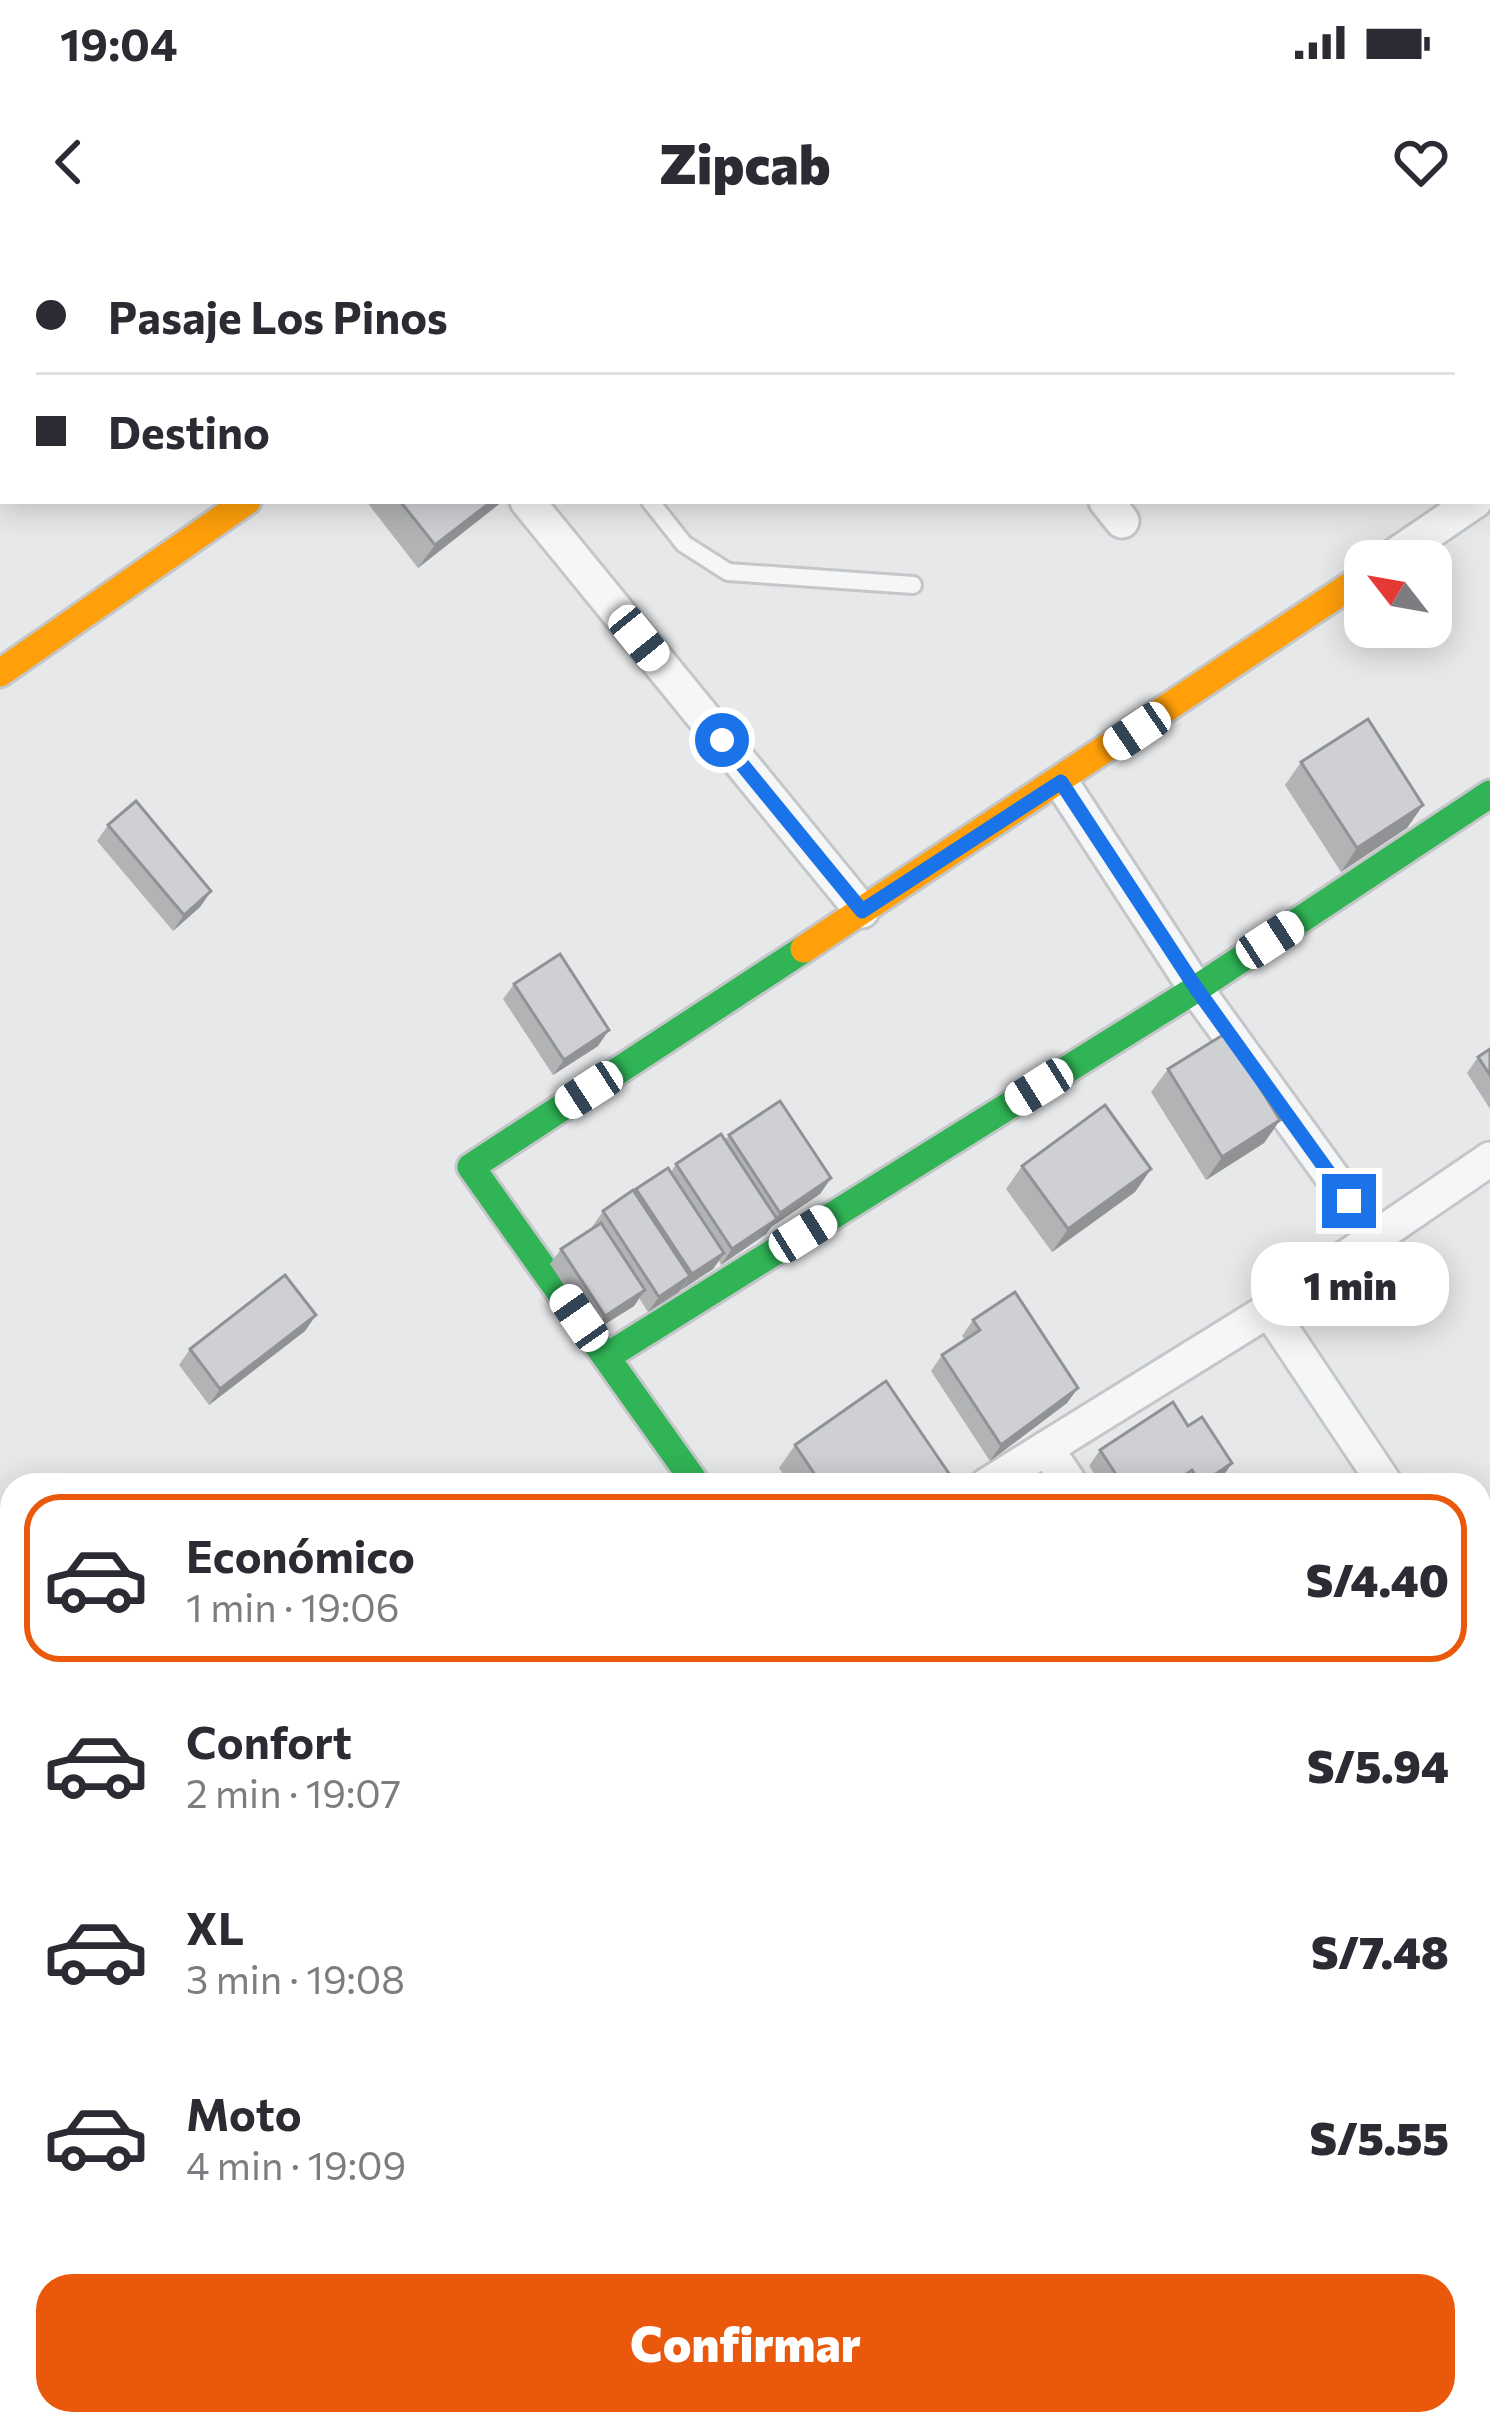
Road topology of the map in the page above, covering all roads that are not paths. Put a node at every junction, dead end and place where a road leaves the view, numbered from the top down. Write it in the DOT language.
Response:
graph roads {
  1 [pos="243,504"];
  2 [pos="529,504"];
  3 [pos="652,504"];
  4 [pos="1471,504"];
  5 [pos="1418,540"];
  6 [pos="913,585"];
  7 [pos="1344,590"];
  8 [pos="0,673"];
  9 [pos="1061,782"];
  10 [pos="1490,794"];
  11 [pos="862,911"];
  12 [pos="1196,988"];
  13 [pos="1490,1159"];
  14 [pos="1375,1236"];
  15 [pos="1269,1310"];
  16 [pos="606,1357"];
  17 [pos="1046,1448"];
  18 [pos="688,1473"];
  19 [pos="1006,1473"];
  20 [pos="1063,1473"];
  21 [pos="1378,1473"];
  1 -- 8 [label="street"];
  2 -- 11 [label="street"];
  3 -- 6 [label="lane"];
  4 -- 5 [label="street"];
  7 -- 9 [label="street"];
  9 -- 11 [label="street"];
  9 -- 12 [label="street"];
  10 -- 12 [label="street"];
  11 -- 16 [label="street"];
  12 -- 14 [label="street"];
  12 -- 16 [label="street"];
  13 -- 14 [label="street"];
  14 -- 15 [label="street"];
  15 -- 17 [label="street"];
  15 -- 21 [label="street"];
  16 -- 18 [label="street"];
  17 -- 19 [label="street"];
  17 -- 20 [label="street"];
}
